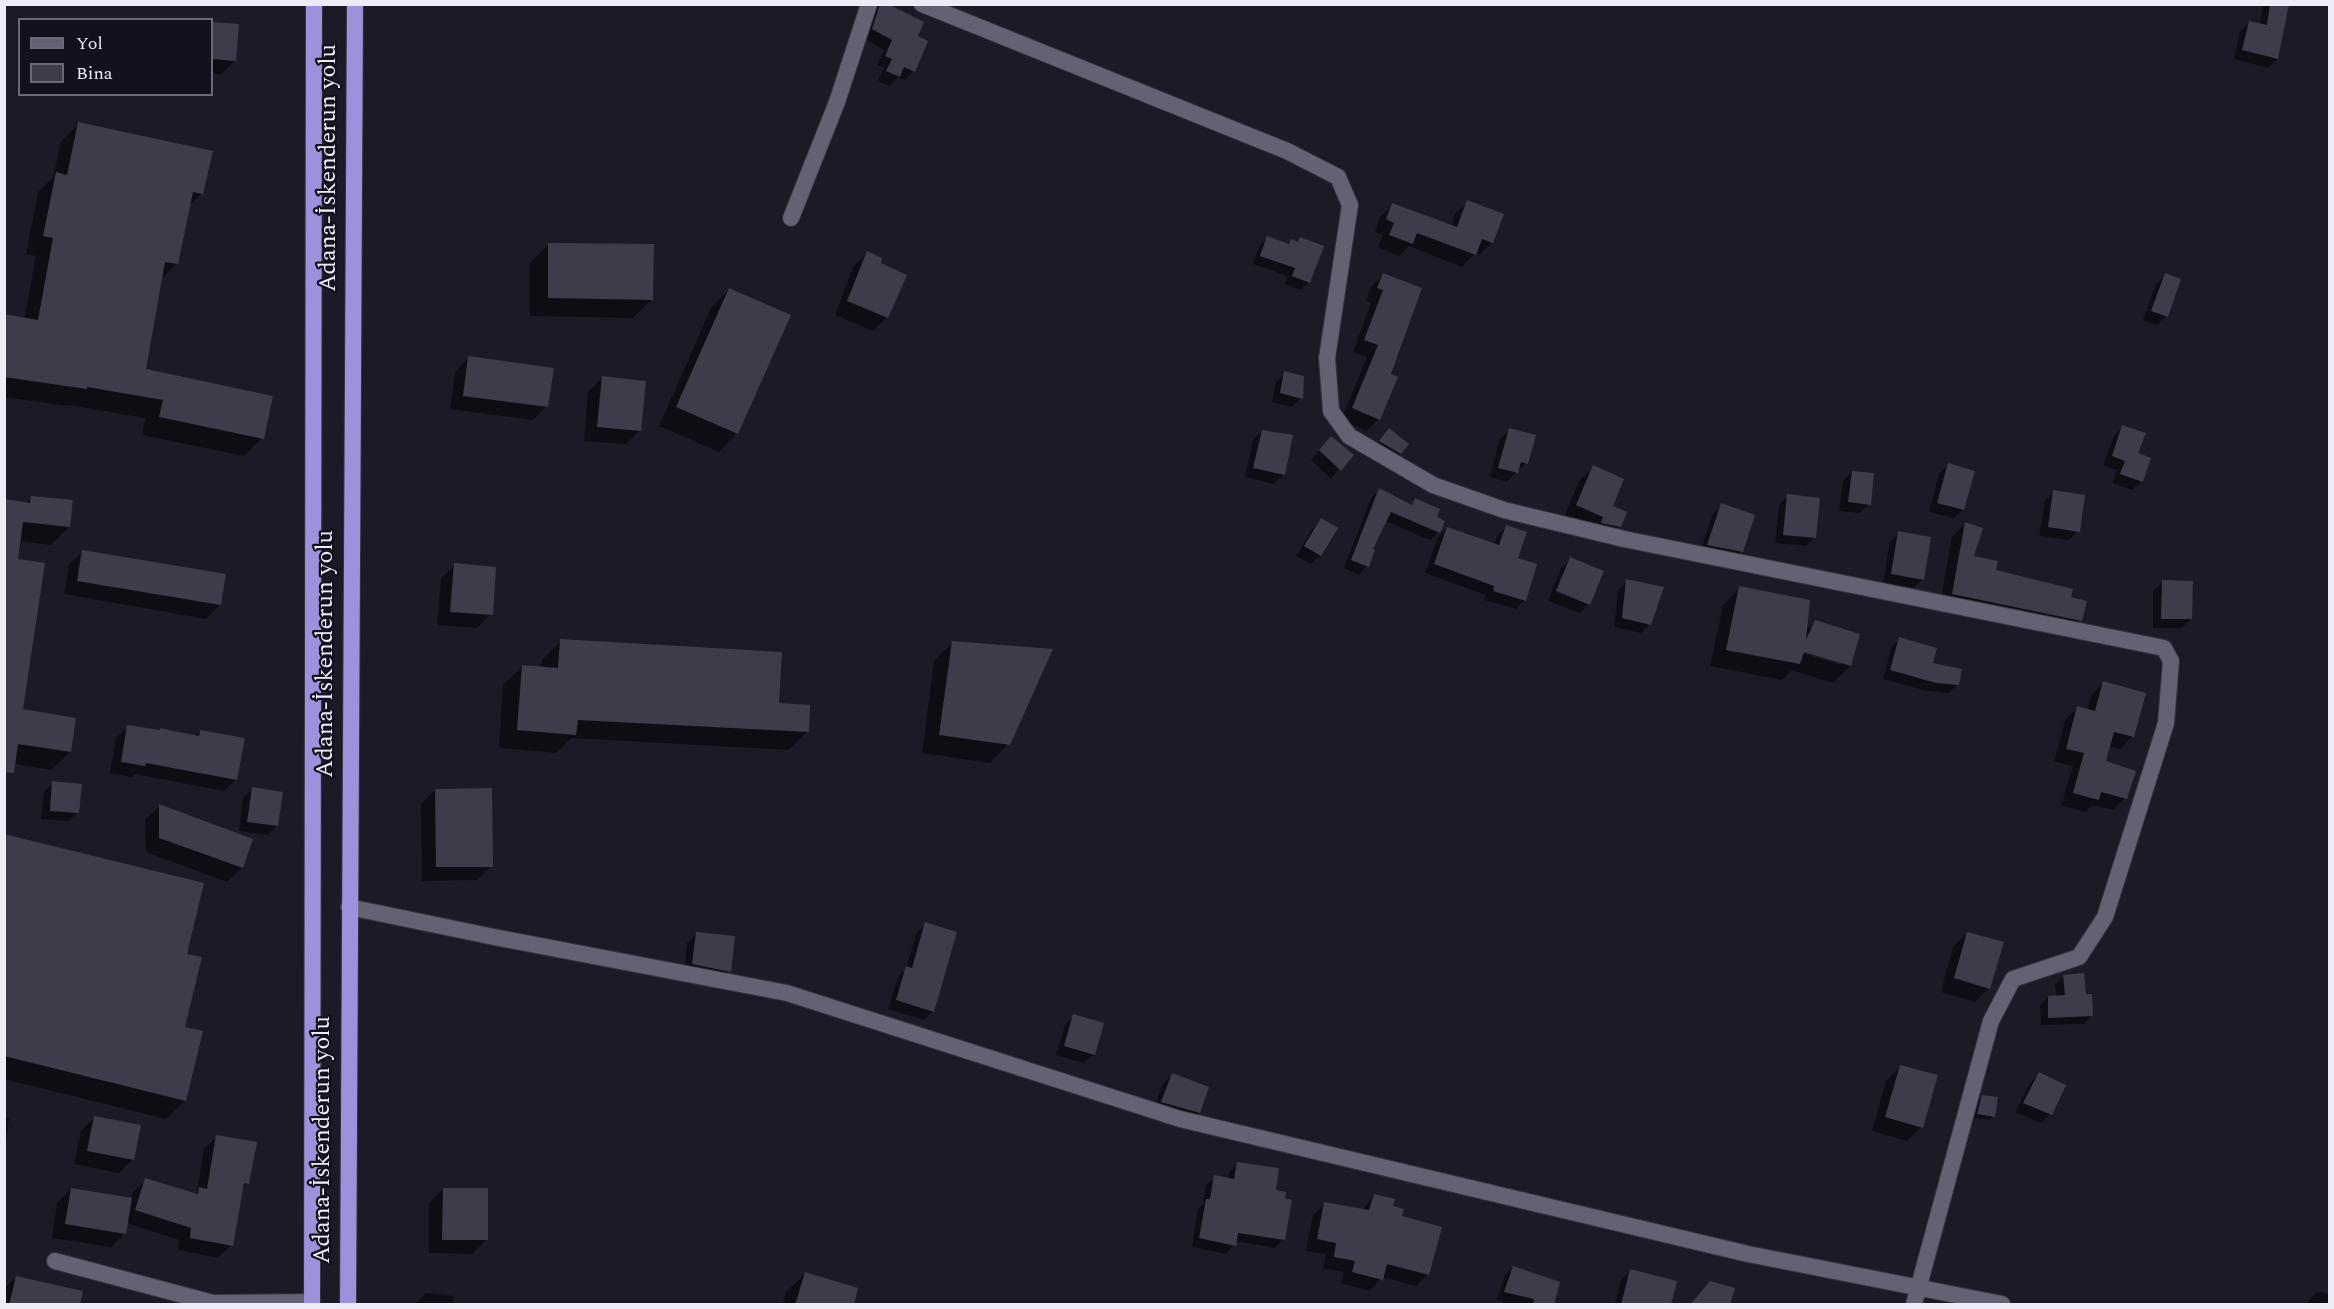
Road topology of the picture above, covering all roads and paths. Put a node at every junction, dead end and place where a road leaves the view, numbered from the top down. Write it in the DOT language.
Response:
graph roads {
  1 [pos="315,4"];
  2 [pos="355,4"];
  3 [pos="869,4"];
  4 [pos="922,4"];
  5 [pos="791,218"];
  6 [pos="349,907"];
  7 [pos="55,1261"];
  8 [pos="1918,1288"];
  9 [pos="312,1303"];
  10 [pos="348,1305"];
  11 [pos="1914,1305"];
  12 [pos="2002,1305"];
  1 -- 9 [label="highway"];
  2 -- 6 [label="highway, Adana-İskenderun yolu"];
  3 -- 5 [label="street"];
  4 -- 8 [label="street"];
  6 -- 8 [label="street"];
  6 -- 10 [label="highway, Adana-İskenderun yolu"];
  7 -- 9 [label="street"];
  8 -- 11 [label="street"];
  8 -- 12 [label="street"];
}
